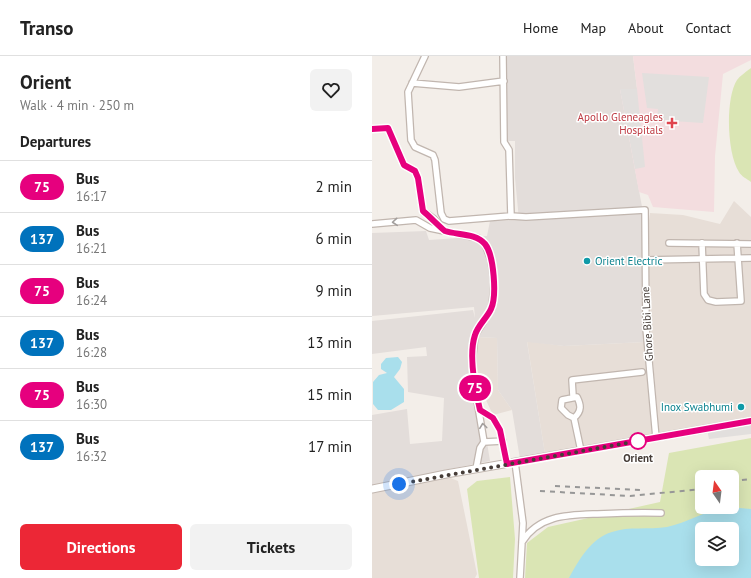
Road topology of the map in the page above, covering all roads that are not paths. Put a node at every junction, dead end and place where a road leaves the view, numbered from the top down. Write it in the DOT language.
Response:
graph roads {
  1 [pos="425,56"];
  2 [pos="503,56"];
  3 [pos="504,81"];
  4 [pos="412,83"];
  5 [pos="372,129"];
  6 [pos="423,211"];
  7 [pos="511,216"];
  8 [pos="416,220"];
  9 [pos="372,224"];
  10 [pos="443,230"];
  11 [pos="669,243"];
  12 [pos="702,243"];
  13 [pos="736,243"];
  14 [pos="751,244"];
  15 [pos="737,258"];
  16 [pos="751,258"];
  17 [pos="703,259"];
  18 [pos="645,260"];
  19 [pos="642,372"];
  20 [pos="573,396"];
  21 [pos="480,410"];
  22 [pos="574,418"];
  23 [pos="751,421"];
  24 [pos="656,438"];
  25 [pos="503,441"];
  26 [pos="484,442"];
  27 [pos="581,451"];
  28 [pos="515,462"];
  29 [pos="507,464"];
  30 [pos="476,470"];
  31 [pos="372,489"];
  32 [pos="661,513"];
  33 [pos="522,542"];
  34 [pos="520,578"];
  1 -- 4 [label="street"];
  2 -- 3 [label="street"];
  3 -- 4 [label="street"];
  3 -- 7 [label="street"];
  4 -- 7 [label="street"];
  5 -- 6 [label="street"];
  6 -- 8 [label="street"];
  6 -- 10 [label="street"];
  7 -- 18 [label="street, Ghore Bibi Lane"];
  8 -- 9 [label="street, one-way"];
  8 -- 10 [label="street"];
  10 -- 21 [label="street"];
  11 -- 12 [label="street"];
  12 -- 13 [label="street"];
  12 -- 17 [label="street"];
  13 -- 14 [label="street"];
  13 -- 15 [label="street"];
  15 -- 16 [label="street"];
  15 -- 17 [label="street"];
  15 -- 17 [label="street"];
  17 -- 18 [label="street"];
  18 -- 24 [label="street, Ghore Bibi Lane"];
  19 -- 20 [label="street"];
  20 -- 22 [label="street"];
  20 -- 22 [label="street"];
  21 -- 25 [label="street"];
  26 -- 21 [label="street, one-way"];
  22 -- 27 [label="street"];
  23 -- 24 [label="street"];
  24 -- 27 [label="street"];
  25 -- 26 [label="street"];
  25 -- 29 [label="street"];
  26 -- 30 [label="street"];
  27 -- 28 [label="street"];
  28 -- 29 [label="street"];
  28 -- 33 [label="street"];
  29 -- 30 [label="street"];
  30 -- 31 [label="street"];
  32 -- 33 [label="street"];
  33 -- 34 [label="street"];
}
